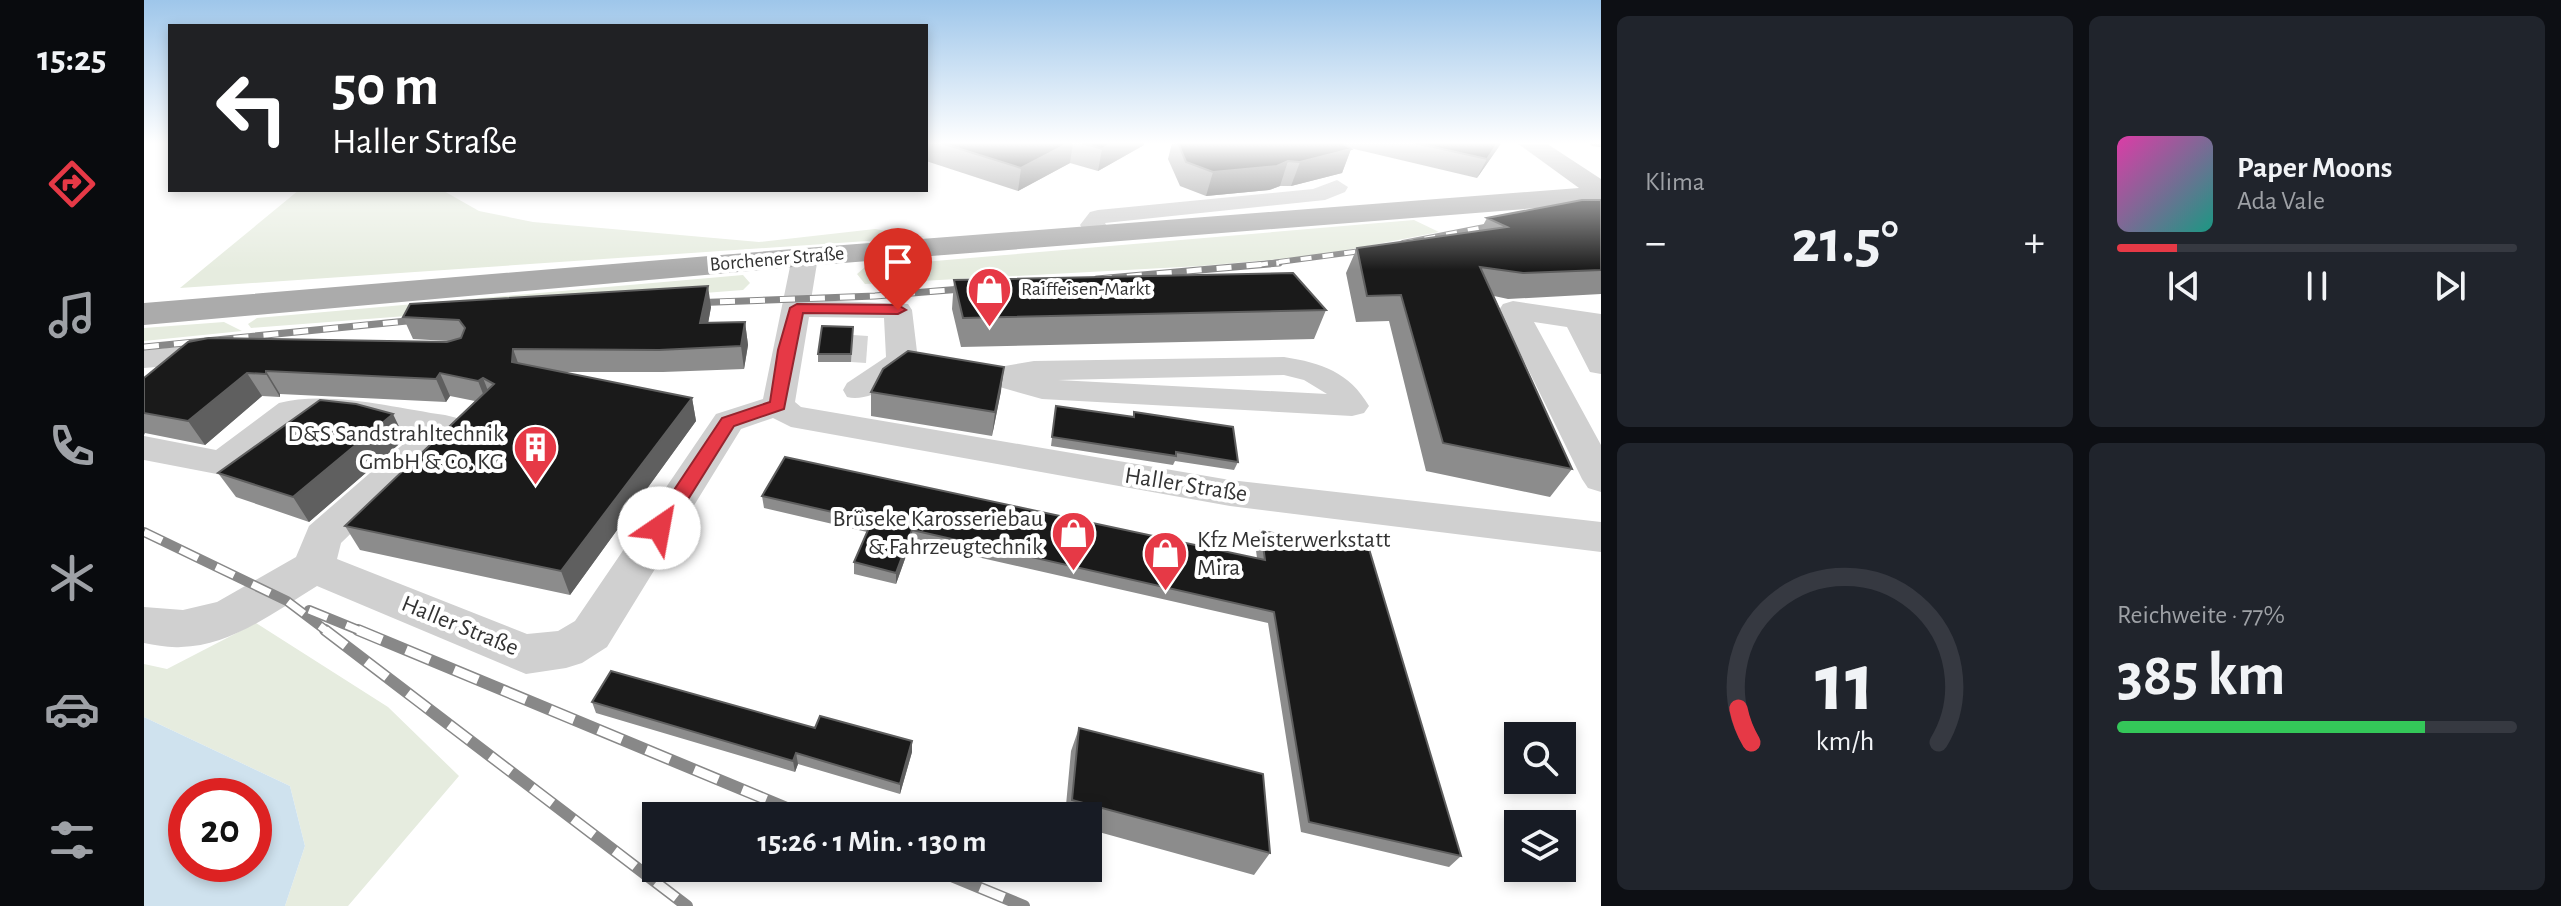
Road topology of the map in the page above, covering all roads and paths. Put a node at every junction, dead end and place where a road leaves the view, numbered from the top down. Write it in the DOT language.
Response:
graph roads {
  1 [pos="1337,187"];
  2 [pos="1601,193"];
  3 [pos="1099,233"];
  4 [pos="805,257"];
  5 [pos="797,308"];
  6 [pos="144,314"];
  7 [pos="1589,322"];
  8 [pos="854,350"];
  9 [pos="144,359"];
  10 [pos="902,360"];
  11 [pos="1601,365"];
  12 [pos="999,377"];
  13 [pos="144,394"];
  14 [pos="778,405"];
  15 [pos="840,425"];
  16 [pos="144,448"];
  17 [pos="1601,479"];
  18 [pos="1601,537"];
  19 [pos="314,567"];
  20 [pos="144,625"];
  1 -- 3 [label="street"];
  2 -- 3 [label="main road, Borchener Straße"];
  3 -- 4 [label="main road, Borchener Straße"];
  4 -- 5 [label="street"];
  4 -- 6 [label="main road, Borchener Straße"];
  5 -- 8 [label="street"];
  5 -- 14 [label="street"];
  7 -- 11 [label="street"];
  7 -- 17 [label="street"];
  8 -- 10 [label="street"];
  8 -- 10 [label="street"];
  8 -- 15 [label="street"];
  9 -- 13 [label="street"];
  10 -- 12 [label="street"];
  12 -- 12 [label="street"];
  14 -- 15 [label="street, Haller Straße"];
  14 -- 19 [label="street, Haller Straße"];
  15 -- 18 [label="street, Haller Straße"];
  16 -- 19 [label="street"];
  19 -- 20 [label="street"];
}
